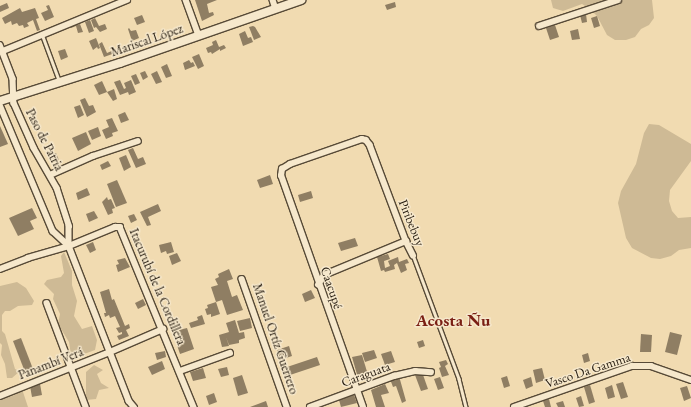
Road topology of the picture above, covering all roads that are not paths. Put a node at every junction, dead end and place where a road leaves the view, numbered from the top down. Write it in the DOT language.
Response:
graph roads {
  1 [pos="127,0"];
  2 [pos="186,0"];
  3 [pos="273,0"];
  4 [pos="301,0"];
  5 [pos="618,0"];
  6 [pos="276,9"];
  7 [pos="539,26"];
  8 [pos="42,34"];
  9 [pos="199,35"];
  10 [pos="0,45"];
  11 [pos="3,51"];
  12 [pos="60,82"];
  13 [pos="13,97"];
  14 [pos="0,101"];
  15 [pos="0,105"];
  16 [pos="138,141"];
  17 [pos="50,175"];
  18 [pos="281,176"];
  19 [pos="406,241"];
  20 [pos="69,246"];
  21 [pos="413,255"];
  22 [pos="0,269"];
  23 [pos="242,279"];
  24 [pos="318,285"];
  25 [pos="47,303"];
  26 [pos="163,329"];
  27 [pos="110,352"];
  28 [pos="230,353"];
  29 [pos="71,368"];
  30 [pos="180,371"];
  31 [pos="431,372"];
  32 [pos="691,380"];
  33 [pos="356,390"];
  34 [pos="0,396"];
  35 [pos="128,404"];
  36 [pos="86,407"];
  37 [pos="134,407"];
  38 [pos="194,407"];
  39 [pos="287,407"];
  40 [pos="310,407"];
  41 [pos="362,407"];
  42 [pos="466,407"];
  43 [pos="514,407"];
  1 -- 8 [label="street"];
  2 -- 9 [label="street"];
  3 -- 6 [label="street"];
  4 -- 6 [label="street, Mariscal López"];
  5 -- 7 [label="street"];
  6 -- 9 [label="street, Mariscal López"];
  8 -- 11 [label="street"];
  8 -- 12 [label="lane"];
  9 -- 12 [label="street, Mariscal López"];
  10 -- 11 [label="street, Paso de Patria"];
  11 -- 13 [label="street, Paso de Patria"];
  12 -- 13 [label="street, Mariscal López"];
  13 -- 14 [label="street, Mariscal López"];
  13 -- 17 [label="street, Paso de Patria"];
  15 -- 20 [label="street, Paso de Patria"];
  16 -- 17 [label="street"];
  17 -- 20 [label="street, Paso de Patria"];
  18 -- 19 [label="street, Piribebuy"];
  18 -- 24 [label="street, Caacupé"];
  19 -- 21 [label="street, Piribebuy"];
  19 -- 24 [label="street"];
  20 -- 22 [label="street"];
  20 -- 26 [label="street, Itacurubí de la Cordillera"];
  20 -- 27 [label="street, Paso de Patria"];
  21 -- 42 [label="lane, Piribebuy"];
  23 -- 39 [label="street, Manuel Ortíz Guerrero"];
  24 -- 33 [label="street, Caacupé"];
  25 -- 29 [label="street"];
  26 -- 27 [label="street, Panambí Verá"];
  26 -- 30 [label="street, Itacurubí de la Cordillera"];
  27 -- 29 [label="street, Panambí Verá"];
  27 -- 35 [label="street, Paso de Patria"];
  28 -- 30 [label="street"];
  29 -- 34 [label="street, Panambí Verá"];
  29 -- 36 [label="street"];
  30 -- 38 [label="street, Itacurubí de la Cordillera"];
  31 -- 33 [label="street, Caraguata"];
  32 -- 43 [label="street, Vasco Da Gamma"];
  33 -- 40 [label="street, Caraguata"];
  33 -- 41 [label="street, Caacupé"];
  35 -- 37 [label="street, Paso de Patria"];
}
